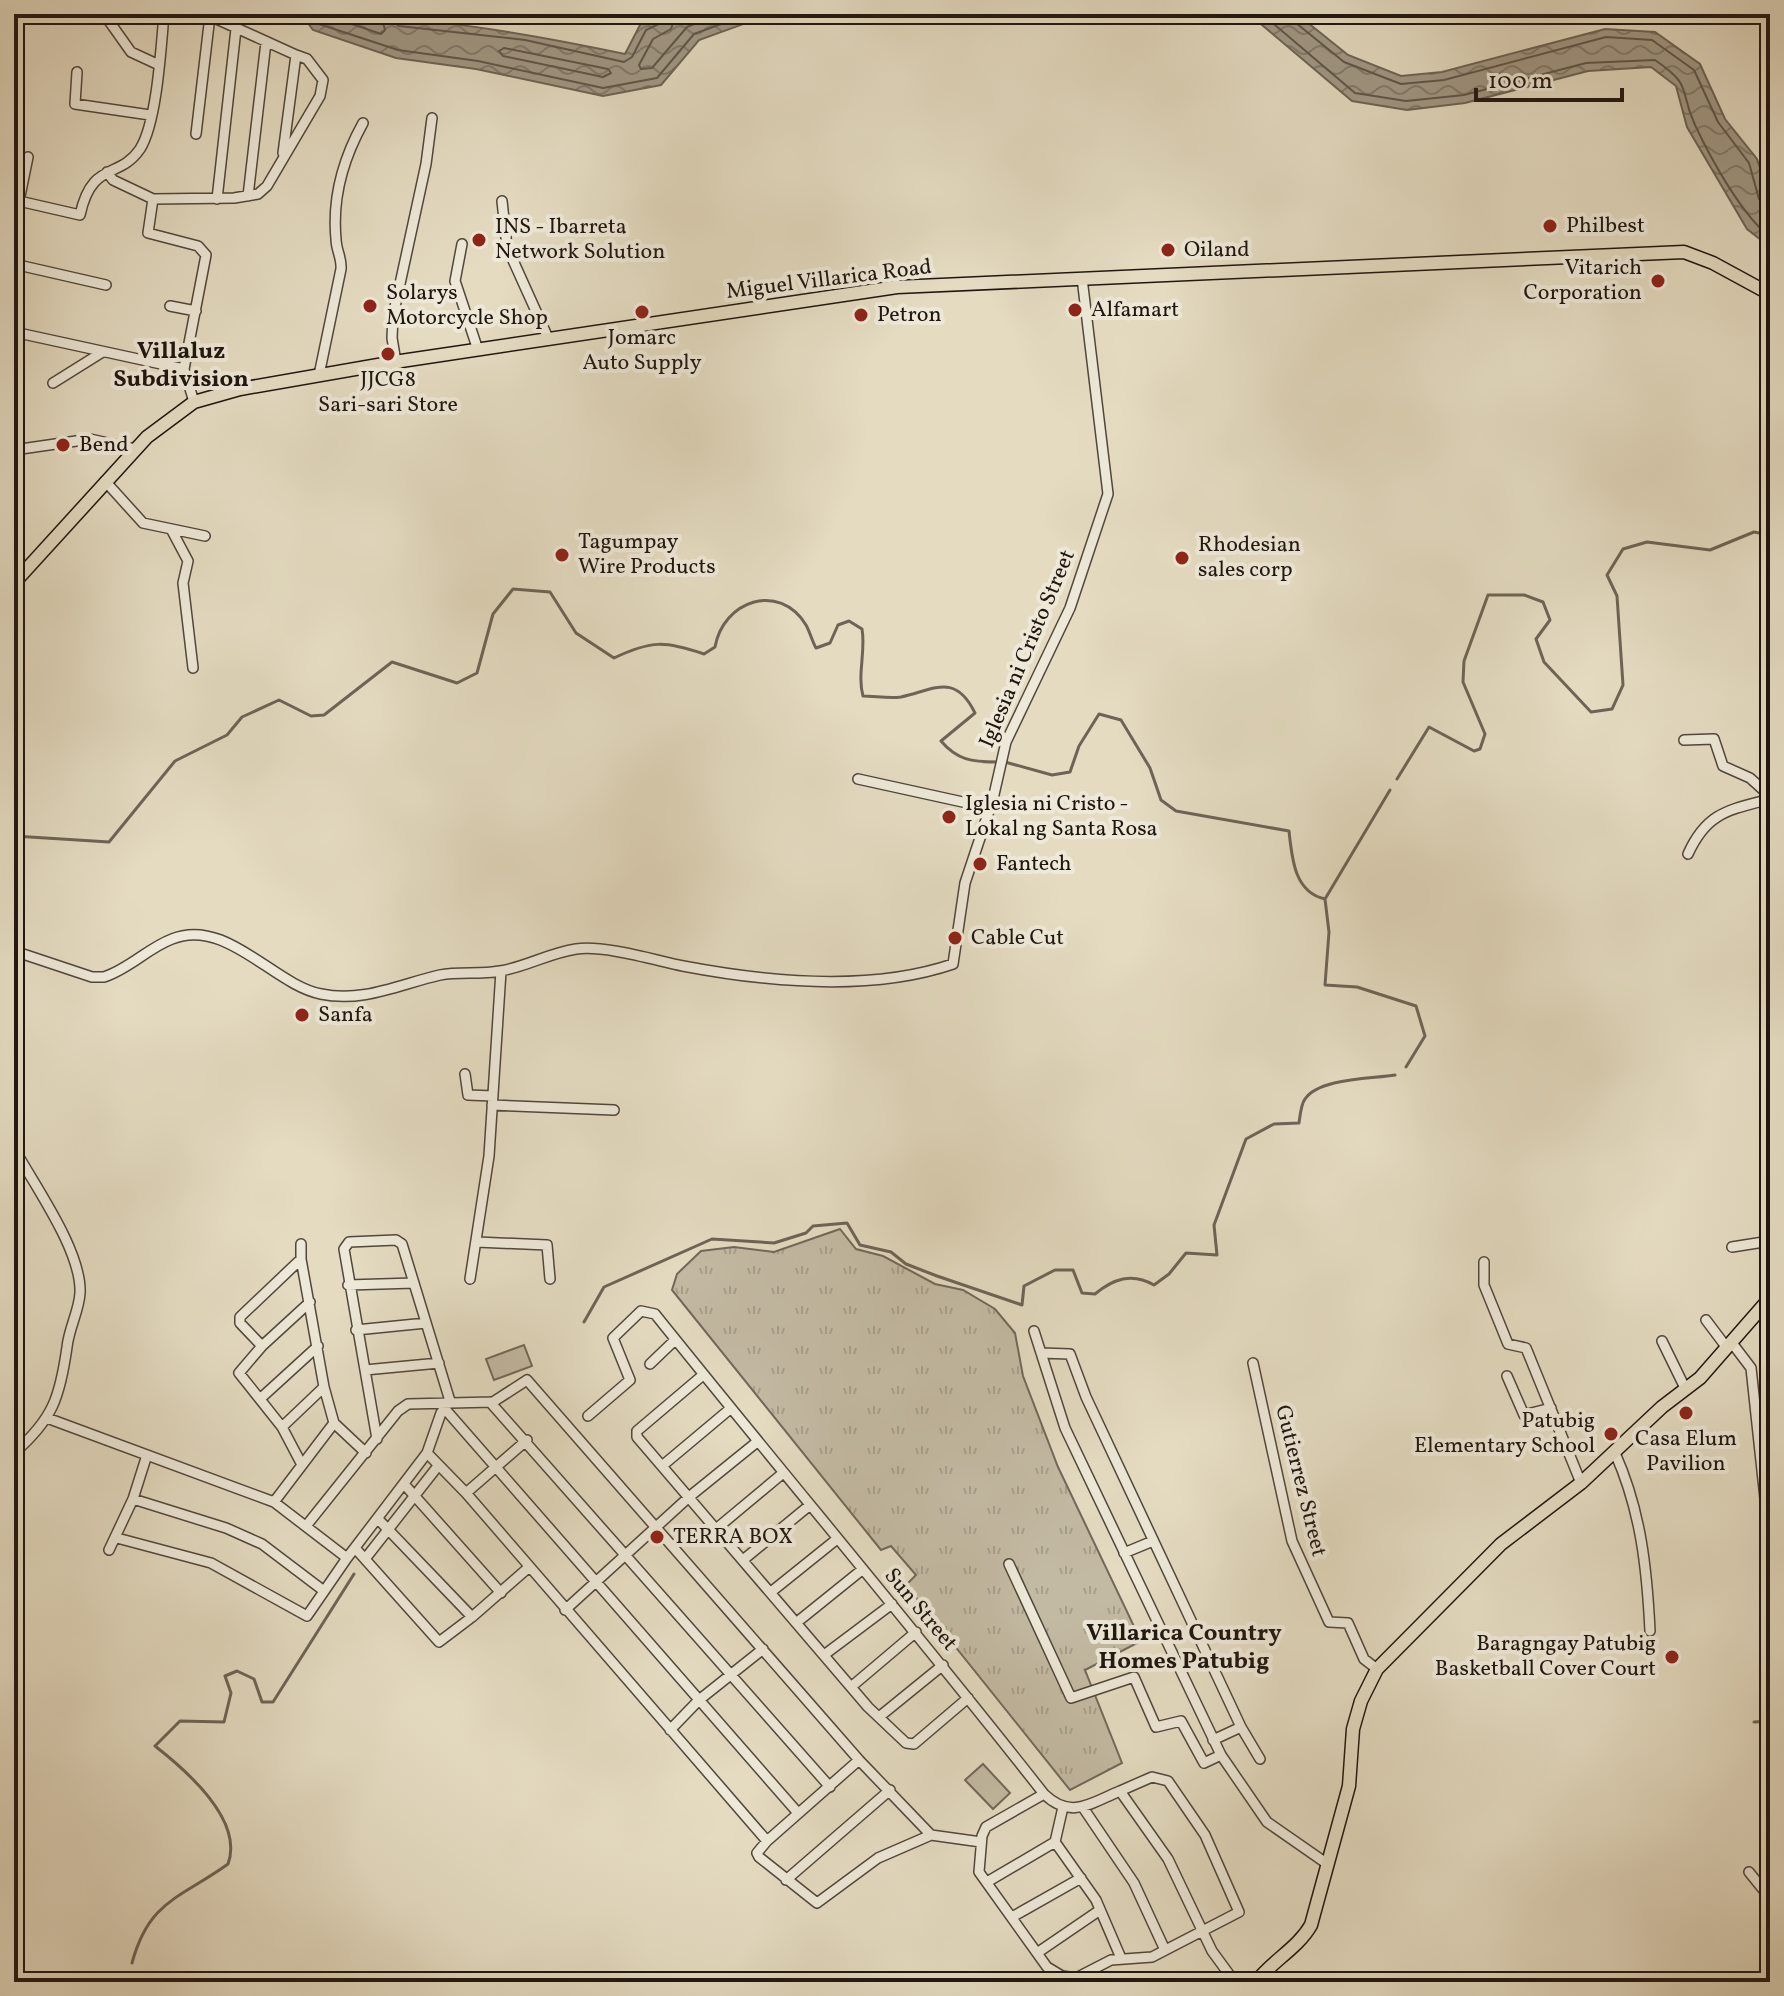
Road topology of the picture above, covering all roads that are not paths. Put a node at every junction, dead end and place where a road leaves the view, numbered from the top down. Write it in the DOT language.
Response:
graph roads {
  1 [pos="104,14"];
  2 [pos="164,14"];
  3 [pos="236,29"];
  4 [pos="266,42"];
  5 [pos="296,55"];
  6 [pos="159,65"];
  7 [pos="77,72"];
  8 [pos="150,115"];
  9 [pos="432,118"];
  10 [pos="363,123"];
  11 [pos="196,134"];
  12 [pos="28,157"];
  13 [pos="282,160"];
  14 [pos="107,172"];
  15 [pos="248,196"];
  16 [pos="153,199"];
  17 [pos="217,199"];
  18 [pos="502,201"];
  19 [pos="16,203"];
  20 [pos="462,244"];
  21 [pos="14,264"];
  22 [pos="1082,278"];
  23 [pos="106,285"];
  24 [pos="1770,294"];
  25 [pos="170,306"];
  26 [pos="196,311"];
  27 [pos="14,332"];
  28 [pos="549,340"];
  29 [pos="478,350"];
  30 [pos="101,353"];
  31 [pos="396,362"];
  32 [pos="184,369"];
  33 [pos="319,375"];
  34 [pos="53,383"];
  35 [pos="194,402"];
  36 [pos="135,449"];
  37 [pos="14,450"];
  38 [pos="105,481"];
  39 [pos="171,529"];
  40 [pos="205,536"];
  41 [pos="14,583"];
  42 [pos="193,668"];
  43 [pos="1684,740"];
  44 [pos="858,779"];
  45 [pos="1770,798"];
  46 [pos="990,808"];
  47 [pos="1688,854"];
  48 [pos="14,951"];
  49 [pos="501,971"];
  50 [pos="465,1074"];
  51 [pos="492,1101"];
  52 [pos="614,1110"];
  53 [pos="14,1148"];
  54 [pos="1770,1241"];
  55 [pos="477,1242"];
  56 [pos="301,1244"];
  57 [pos="1732,1247"];
  58 [pos="301,1259"];
  59 [pos="1484,1262"];
  60 [pos="470,1279"];
  61 [pos="550,1279"];
  62 [pos="414,1283"];
  63 [pos="348,1285"];
  64 [pos="1770,1298"];
  65 [pos="310,1302"];
  66 [pos="1706,1320"];
  67 [pos="426,1323"];
  68 [pos="356,1330"];
  69 [pos="1034,1331"];
  70 [pos="675,1340"];
  71 [pos="1662,1341"];
  72 [pos="262,1346"];
  73 [pos="318,1346"];
  74 [pos="1729,1346"];
  75 [pos="1041,1353"];
  76 [pos="439,1363"];
  77 [pos="1253,1363"];
  78 [pos="650,1364"];
  79 [pos="365,1370"];
  80 [pos="703,1375"];
  81 [pos="1507,1376"];
  82 [pos="324,1387"];
  83 [pos="1686,1390"];
  84 [pos="261,1398"];
  85 [pos="490,1402"];
  86 [pos="447,1405"];
  87 [pos="1551,1408"];
  88 [pos="730,1409"];
  89 [pos="588,1416"];
  90 [pos="47,1418"];
  91 [pos="334,1423"];
  92 [pos="282,1427"];
  93 [pos="377,1439"];
  94 [pos="527,1440"];
  95 [pos="757,1442"];
  96 [pos="14,1453"];
  97 [pos="366,1453"];
  98 [pos="427,1453"];
  99 [pos="1615,1453"];
  100 [pos="146,1458"];
  101 [pos="302,1465"];
  102 [pos="438,1466"];
  103 [pos="496,1466"];
  104 [pos="662,1466"];
  105 [pos="782,1474"];
  106 [pos="1581,1483"];
  107 [pos="404,1484"];
  108 [pos="414,1493"];
  109 [pos="466,1493"];
  110 [pos="689,1497"];
  111 [pos="133,1499"];
  112 [pos="274,1502"];
  113 [pos="810,1505"];
  114 [pos="378,1519"];
  115 [pos="306,1526"];
  116 [pos="658,1527"];
  117 [pos="386,1528"];
  118 [pos="716,1529"];
  119 [pos="117,1538"];
  120 [pos="837,1539"];
  121 [pos="1153,1541"];
  122 [pos="1770,1545"];
  123 [pos="355,1548"];
  124 [pos="109,1550"];
  125 [pos="1124,1553"];
  126 [pos="628,1555"];
  127 [pos="347,1558"];
  128 [pos="365,1559"];
  129 [pos="743,1560"];
  130 [pos="1009,1564"];
  131 [pos="528,1568"];
  132 [pos="863,1569"];
  133 [pos="598,1582"];
  134 [pos="324,1591"];
  135 [pos="771,1592"];
  136 [pos="501,1593"];
  137 [pos="892,1604"];
  138 [pos="565,1610"];
  139 [pos="472,1617"];
  140 [pos="796,1623"];
  141 [pos="1650,1631"];
  142 [pos="916,1632"];
  143 [pos="763,1649"];
  144 [pos="824,1655"];
  145 [pos="943,1665"];
  146 [pos="1377,1669"];
  147 [pos="730,1676"];
  148 [pos="851,1687"];
  149 [pos="968,1698"];
  150 [pos="699,1700"];
  151 [pos="879,1717"];
  152 [pos="1241,1727"];
  153 [pos="670,1730"];
  154 [pos="1213,1740"];
  155 [pos="1221,1755"];
  156 [pos="1260,1759"];
  157 [pos="859,1760"];
  158 [pos="830,1787"];
  159 [pos="890,1790"];
  160 [pos="1120,1791"];
  161 [pos="1044,1794"];
  162 [pos="1063,1807"];
  163 [pos="1084,1809"];
  164 [pos="798,1813"];
  165 [pos="931,1835"];
  166 [pos="767,1841"];
  167 [pos="981,1842"];
  168 [pos="1055,1842"];
  169 [pos="1326,1863"];
  170 [pos="1749,1872"];
  171 [pos="1081,1878"];
  172 [pos="786,1880"];
  173 [pos="987,1882"];
  174 [pos="1770,1898"];
  175 [pos="1100,1910"];
  176 [pos="1012,1917"];
  177 [pos="1202,1933"];
  178 [pos="1165,1950"];
  179 [pos="1037,1953"];
  180 [pos="1121,1958"];
  181 [pos="1233,1982"];
  182 [pos="1256,1982"];
  1 -- 6 [label="street"];
  2 -- 6 [label="street"];
  3 -- 4 [label="street"];
  3 -- 11 [label="street"];
  3 -- 17 [label="street"];
  4 -- 5 [label="street"];
  4 -- 15 [label="street"];
  5 -- 13 [label="street"];
  5 -- 13 [label="street"];
  6 -- 8 [label="street"];
  7 -- 8 [label="street"];
  8 -- 14 [label="street"];
  9 -- 31 [label="street"];
  10 -- 33 [label="street"];
  12 -- 19 [label="street"];
  13 -- 15 [label="street"];
  14 -- 16 [label="street"];
  14 -- 19 [label="street"];
  15 -- 17 [label="street"];
  16 -- 17 [label="street"];
  16 -- 26 [label="street"];
  18 -- 28 [label="street"];
  20 -- 29 [label="street"];
  21 -- 23 [label="street"];
  22 -- 24 [label="main road, Miguel Villarica Road"];
  22 -- 28 [label="main road, Miguel Villarica Road"];
  22 -- 46 [label="street, Iglesia ni Cristo Street"];
  25 -- 26 [label="street"];
  26 -- 32 [label="street"];
  27 -- 30 [label="street"];
  28 -- 29 [label="main road, Miguel Villarica Road"];
  29 -- 31 [label="main road, Miguel Villarica Road"];
  30 -- 32 [label="street"];
  30 -- 34 [label="street"];
  31 -- 33 [label="main road, Miguel Villarica Road"];
  32 -- 35 [label="street"];
  33 -- 35 [label="main road, Miguel Villarica Road"];
  35 -- 36 [label="main road, Miguel Villarica Road"];
  36 -- 37 [label="street"];
  36 -- 38 [label="main road, Miguel Villarica Road"];
  38 -- 39 [label="street"];
  38 -- 41 [label="main road, Miguel Villarica Road"];
  39 -- 40 [label="street"];
  39 -- 42 [label="street"];
  43 -- 45 [label="street"];
  44 -- 46 [label="street"];
  45 -- 47 [label="street"];
  46 -- 49 [label="street, Iglesia ni Cristo Street"];
  48 -- 49 [label="street, Iglesia ni Cristo Street"];
  49 -- 51 [label="street"];
  50 -- 51 [label="street"];
  51 -- 52 [label="street"];
  51 -- 55 [label="street"];
  53 -- 90 [label="street"];
  54 -- 57 [label="street"];
  55 -- 60 [label="street"];
  55 -- 61 [label="street"];
  56 -- 58 [label="street"];
  58 -- 65 [label="street"];
  58 -- 72 [label="street"];
  59 -- 87 [label="street"];
  62 -- 63 [label="street"];
  62 -- 63 [label="street"];
  62 -- 67 [label="street"];
  63 -- 68 [label="street"];
  64 -- 74 [label="main road"];
  65 -- 72 [label="street"];
  65 -- 73 [label="street"];
  66 -- 74 [label="street"];
  67 -- 68 [label="street"];
  67 -- 76 [label="street"];
  68 -- 79 [label="street"];
  69 -- 75 [label="street"];
  70 -- 78 [label="street"];
  70 -- 80 [label="street, Sun Street"];
  70 -- 89 [label="street, Sun Street"];
  71 -- 83 [label="street"];
  72 -- 84 [label="street"];
  73 -- 82 [label="street"];
  73 -- 84 [label="street"];
  74 -- 83 [label="main road"];
  74 -- 122 [label="street"];
  75 -- 121 [label="street"];
  75 -- 125 [label="street"];
  76 -- 79 [label="street"];
  76 -- 86 [label="street"];
  77 -- 146 [label="street, Gutierrez Street"];
  79 -- 93 [label="street"];
  80 -- 88 [label="street, Sun Street"];
  80 -- 104 [label="street"];
  81 -- 87 [label="street"];
  82 -- 91 [label="street"];
  82 -- 92 [label="street"];
  83 -- 99 [label="main road"];
  84 -- 92 [label="street"];
  85 -- 86 [label="street"];
  85 -- 94 [label="street"];
  85 -- 116 [label="street"];
  86 -- 93 [label="street"];
  86 -- 98 [label="street"];
  86 -- 103 [label="street"];
  87 -- 106 [label="street"];
  88 -- 95 [label="street, Sun Street"];
  88 -- 104 [label="street"];
  90 -- 96 [label="street"];
  90 -- 100 [label="street"];
  91 -- 97 [label="street"];
  91 -- 101 [label="street"];
  92 -- 101 [label="street"];
  93 -- 97 [label="street"];
  94 -- 103 [label="street"];
  94 -- 126 [label="street"];
  95 -- 105 [label="street, Sun Street"];
  95 -- 110 [label="street"];
  97 -- 115 [label="street"];
  98 -- 102 [label="street"];
  98 -- 107 [label="street"];
  99 -- 106 [label="main road"];
  99 -- 141 [label="street"];
  100 -- 111 [label="street"];
  100 -- 112 [label="street"];
  101 -- 112 [label="street"];
  102 -- 108 [label="street"];
  102 -- 109 [label="street"];
  103 -- 109 [label="street"];
  103 -- 133 [label="street"];
  104 -- 110 [label="street"];
  105 -- 113 [label="street, Sun Street"];
  105 -- 118 [label="street"];
  106 -- 146 [label="main road"];
  107 -- 108 [label="street"];
  107 -- 114 [label="street"];
  108 -- 117 [label="street"];
  108 -- 136 [label="street"];
  109 -- 131 [label="street"];
  110 -- 116 [label="street"];
  110 -- 118 [label="street"];
  111 -- 119 [label="street"];
  111 -- 134 [label="street"];
  112 -- 115 [label="street"];
  113 -- 120 [label="street, Sun Street"];
  113 -- 129 [label="street"];
  114 -- 117 [label="street"];
  114 -- 123 [label="street"];
  115 -- 127 [label="street"];
  116 -- 126 [label="street"];
  116 -- 143 [label="street"];
  117 -- 128 [label="street"];
  117 -- 139 [label="street"];
  118 -- 129 [label="street"];
  119 -- 124 [label="street"];
  119 -- 134 [label="street"];
  120 -- 132 [label="street, Sun Street"];
  120 -- 135 [label="street"];
  121 -- 125 [label="street"];
  121 -- 152 [label="street"];
  123 -- 127 [label="street"];
  123 -- 128 [label="street"];
  125 -- 154 [label="street"];
  126 -- 133 [label="street"];
  126 -- 147 [label="street"];
  127 -- 134 [label="street"];
  128 -- 139 [label="street"];
  129 -- 135 [label="street"];
  130 -- 155 [label="street"];
  131 -- 136 [label="street"];
  131 -- 138 [label="street"];
  132 -- 137 [label="street, Sun Street"];
  132 -- 140 [label="street"];
  133 -- 138 [label="street"];
  133 -- 150 [label="street"];
  135 -- 140 [label="street"];
  136 -- 139 [label="street"];
  137 -- 142 [label="street, Sun Street"];
  137 -- 144 [label="street"];
  138 -- 153 [label="street"];
  140 -- 144 [label="street"];
  142 -- 145 [label="street, Sun Street"];
  142 -- 148 [label="street"];
  143 -- 147 [label="street"];
  143 -- 157 [label="street"];
  144 -- 148 [label="street"];
  145 -- 149 [label="street, Sun Street"];
  145 -- 151 [label="street"];
  146 -- 169 [label="main road"];
  147 -- 150 [label="street"];
  147 -- 158 [label="street"];
  148 -- 151 [label="street"];
  149 -- 151 [label="street"];
  149 -- 161 [label="street, Sun Street"];
  150 -- 153 [label="street"];
  150 -- 164 [label="street"];
  152 -- 154 [label="street"];
  152 -- 156 [label="street"];
  153 -- 166 [label="street"];
  154 -- 155 [label="street"];
  155 -- 169 [label="street"];
  157 -- 158 [label="street"];
  157 -- 159 [label="street"];
  158 -- 164 [label="street"];
  159 -- 165 [label="street"];
  159 -- 172 [label="street"];
  160 -- 163 [label="street"];
  160 -- 177 [label="street"];
  160 -- 177 [label="street"];
  161 -- 162 [label="street, Sun Street"];
  161 -- 167 [label="street"];
  162 -- 163 [label="street, Sun Street"];
  162 -- 168 [label="street"];
  163 -- 178 [label="street"];
  164 -- 166 [label="street"];
  165 -- 167 [label="street"];
  165 -- 172 [label="street"];
  166 -- 172 [label="street"];
  167 -- 173 [label="street"];
  168 -- 171 [label="street"];
  168 -- 173 [label="street"];
  169 -- 182 [label="main road"];
  170 -- 174 [label="street"];
  171 -- 175 [label="street"];
  171 -- 176 [label="street"];
  173 -- 176 [label="street"];
  175 -- 179 [label="street"];
  175 -- 180 [label="street"];
  176 -- 179 [label="street"];
  177 -- 178 [label="street"];
  177 -- 181 [label="street"];
  178 -- 180 [label="street"];
  179 -- 180 [label="street"];
  181 -- 182 [label="street"];
}
